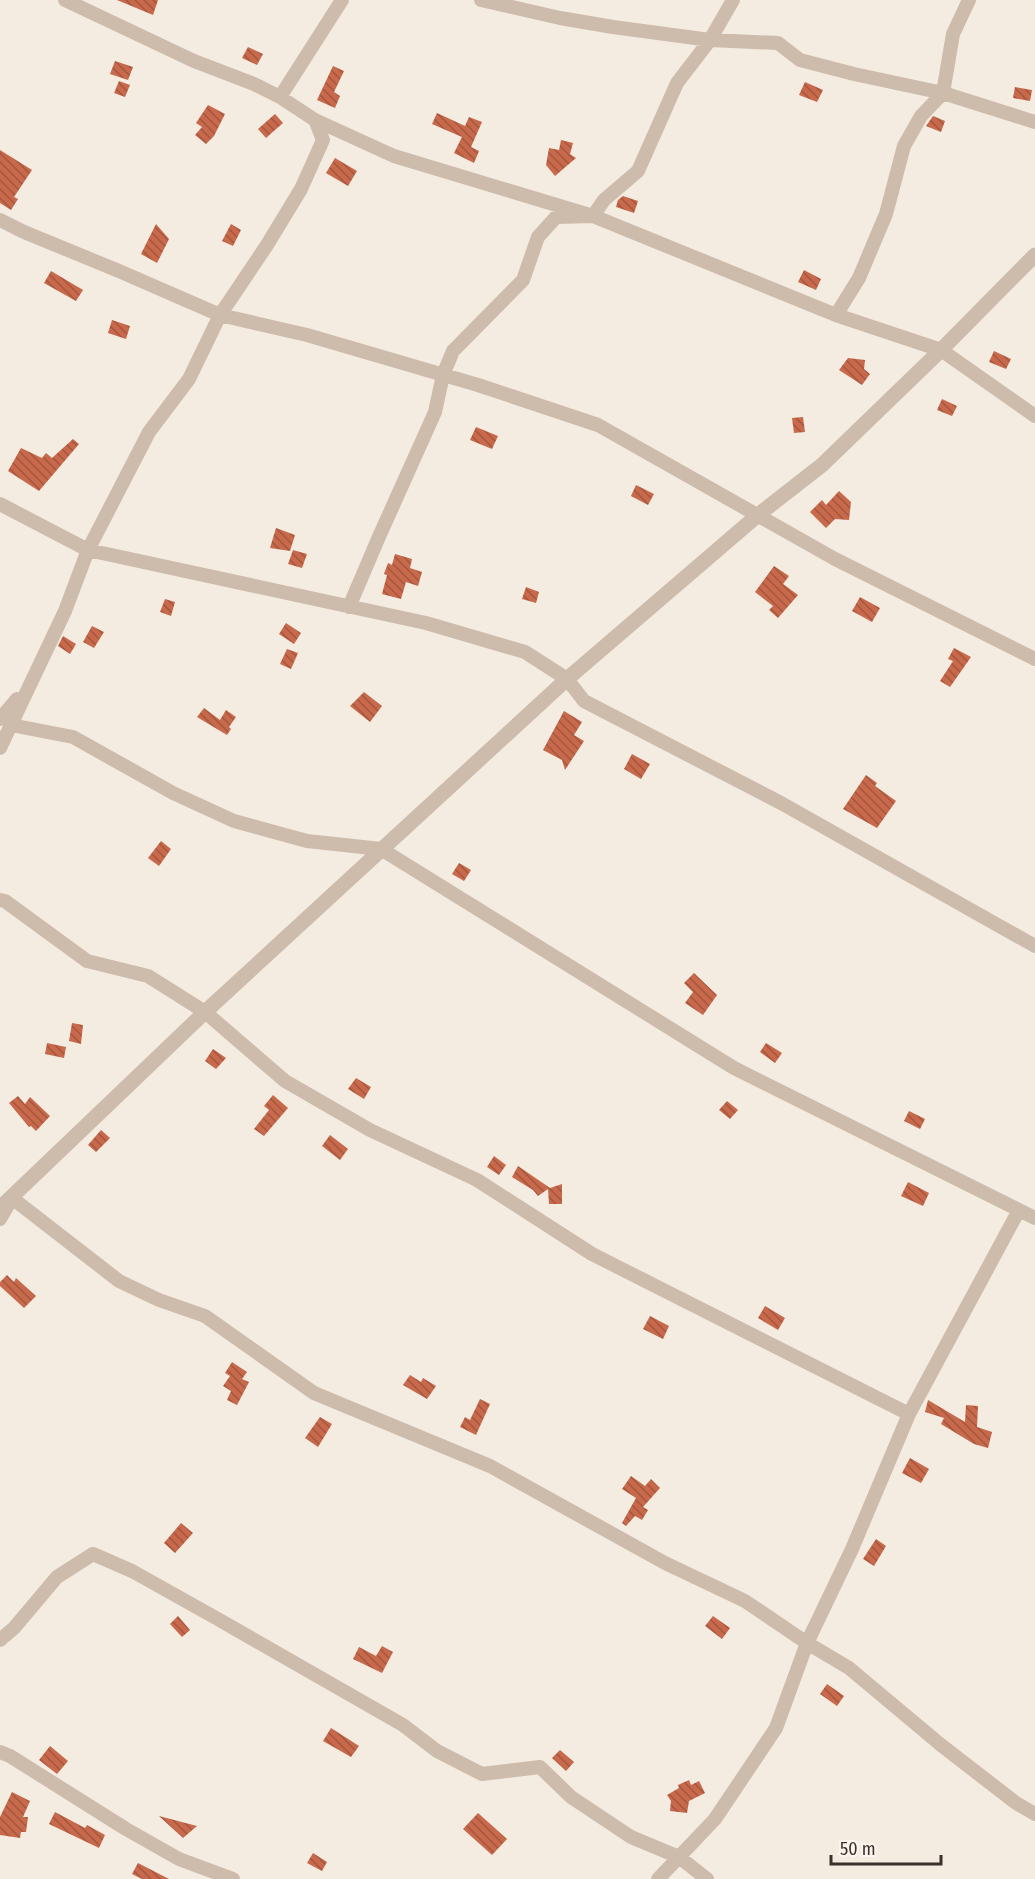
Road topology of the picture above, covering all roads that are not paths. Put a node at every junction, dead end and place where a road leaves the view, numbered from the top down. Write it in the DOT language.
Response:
graph roads {
  1 [pos="65,0"];
  2 [pos="342,0"];
  3 [pos="481,0"];
  4 [pos="732,0"];
  5 [pos="969,0"];
  6 [pos="710,40"];
  7 [pos="943,93"];
  8 [pos="280,97"];
  9 [pos="315,120"];
  10 [pos="1035,122"];
  11 [pos="593,216"];
  12 [pos="0,220"];
  13 [pos="1035,255"];
  14 [pos="220,315"];
  15 [pos="836,315"];
  16 [pos="941,350"];
  17 [pos="443,375"];
  18 [pos="1035,416"];
  19 [pos="0,504"];
  20 [pos="758,515"];
  21 [pos="88,550"];
  22 [pos="350,607"];
  23 [pos="1035,659"];
  24 [pos="567,679"];
  25 [pos="6,722"];
  26 [pos="0,748"];
  27 [pos="381,849"];
  28 [pos="0,900"];
  29 [pos="1035,946"];
  30 [pos="204,1012"];
  31 [pos="6,1203"];
  32 [pos="1019,1210"];
  33 [pos="1035,1218"];
  34 [pos="0,1219"];
  35 [pos="909,1414"];
  36 [pos="0,1640"];
  37 [pos="807,1643"];
  38 [pos="0,1752"];
  39 [pos="1035,1814"];
  40 [pos="679,1857"];
  41 [pos="232,1879"];
  42 [pos="658,1879"];
  43 [pos="707,1879"];
  1 -- 8 [label="street"];
  2 -- 8 [label="street"];
  3 -- 6 [label="street"];
  4 -- 6 [label="street"];
  5 -- 7 [label="street"];
  6 -- 7 [label="street"];
  6 -- 11 [label="street"];
  7 -- 10 [label="street"];
  7 -- 15 [label="street"];
  8 -- 9 [label="street"];
  9 -- 11 [label="street"];
  9 -- 14 [label="street"];
  11 -- 15 [label="street"];
  11 -- 17 [label="street"];
  12 -- 14 [label="street"];
  13 -- 16 [label="street"];
  14 -- 17 [label="street"];
  14 -- 21 [label="street"];
  15 -- 16 [label="street"];
  16 -- 18 [label="street"];
  16 -- 20 [label="street"];
  17 -- 20 [label="street"];
  17 -- 22 [label="street"];
  19 -- 21 [label="street"];
  20 -- 23 [label="street"];
  20 -- 24 [label="street"];
  21 -- 22 [label="street"];
  21 -- 25 [label="street"];
  22 -- 24 [label="street"];
  24 -- 27 [label="street"];
  24 -- 29 [label="street"];
  25 -- 26 [label="street"];
  25 -- 27 [label="street"];
  27 -- 30 [label="street"];
  27 -- 32 [label="street"];
  28 -- 30 [label="street"];
  30 -- 31 [label="street"];
  30 -- 35 [label="street"];
  31 -- 34 [label="street"];
  31 -- 37 [label="street"];
  32 -- 33 [label="street"];
  32 -- 35 [label="street"];
  35 -- 37 [label="street"];
  36 -- 40 [label="street"];
  37 -- 39 [label="street"];
  37 -- 40 [label="street"];
  38 -- 41 [label="street"];
  40 -- 42 [label="street"];
  40 -- 43 [label="street"];
}
